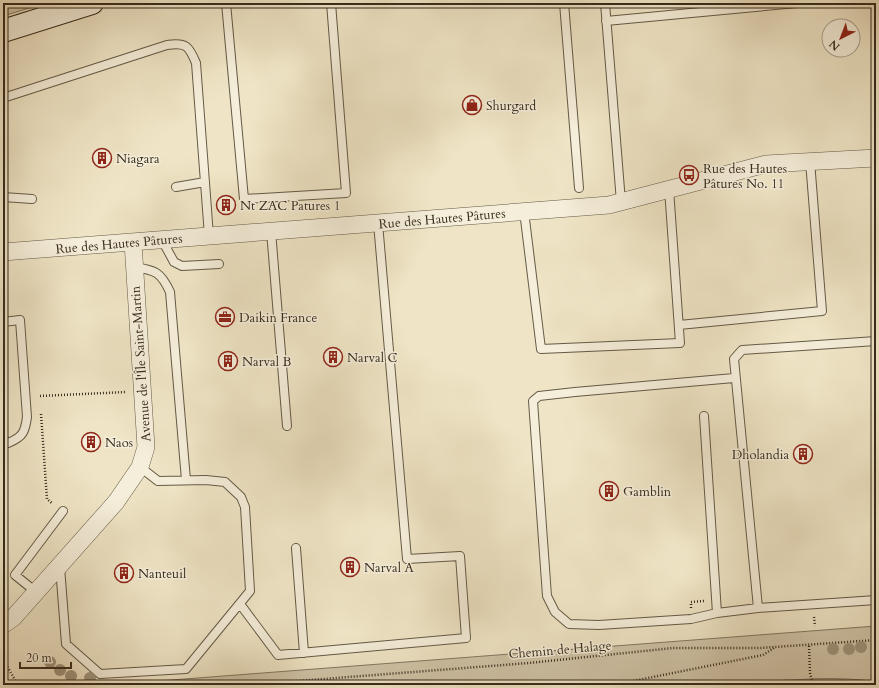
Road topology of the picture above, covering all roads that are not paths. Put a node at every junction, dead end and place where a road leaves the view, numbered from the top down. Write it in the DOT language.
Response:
graph roads {
  1 [pos="92,3"];
  2 [pos="226,3"];
  3 [pos="331,3"];
  4 [pos="564,3"];
  5 [pos="605,3"];
  6 [pos="797,3"];
  7 [pos="606,21"];
  8 [pos="3,31"];
  9 [pos="3,98"];
  10 [pos="876,158"];
  11 [pos="810,161"];
  12 [pos="205,182"];
  13 [pos="176,187"];
  14 [pos="579,188"];
  15 [pos="669,189"];
  16 [pos="3,197"];
  17 [pos="32,199"];
  18 [pos="621,202"];
  19 [pos="524,211"];
  20 [pos="378,223"];
  21 [pos="271,230"];
  22 [pos="209,236"];
  23 [pos="162,239"];
  24 [pos="133,242"];
  25 [pos="3,252"];
  26 [pos="219,264"];
  27 [pos="134,266"];
  28 [pos="3,322"];
  29 [pos="679,325"];
  30 [pos="876,341"];
  31 [pos="734,378"];
  32 [pos="704,416"];
  33 [pos="287,426"];
  34 [pos="3,439"];
  35 [pos="140,467"];
  36 [pos="186,480"];
  37 [pos="63,511"];
  38 [pos="296,548"];
  39 [pos="60,565"];
  40 [pos="36,592"];
  41 [pos="876,600"];
  42 [pos="240,604"];
  43 [pos="758,608"];
  44 [pos="717,613"];
  45 [pos="3,625"];
  46 [pos="304,653"];
  1 -- 8 [label="main road"];
  2 -- 3 [label="lane"];
  4 -- 14 [label="lane"];
  5 -- 7 [label="lane"];
  6 -- 7 [label="lane"];
  7 -- 18 [label="lane"];
  9 -- 12 [label="lane"];
  10 -- 11 [label="street, Rue des Hautes Pâtures"];
  11 -- 15 [label="street, Rue des Hautes Pâtures"];
  11 -- 29 [label="lane"];
  12 -- 13 [label="lane"];
  12 -- 22 [label="lane"];
  15 -- 18 [label="street, Rue des Hautes Pâtures"];
  15 -- 29 [label="lane"];
  16 -- 17 [label="lane"];
  18 -- 19 [label="street, Rue des Hautes Pâtures"];
  19 -- 20 [label="street, Rue des Hautes Pâtures"];
  19 -- 29 [label="lane"];
  20 -- 21 [label="street, Rue des Hautes Pâtures"];
  20 -- 46 [label="lane"];
  21 -- 22 [label="street, Rue des Hautes Pâtures"];
  21 -- 33 [label="lane"];
  22 -- 23 [label="street, Rue des Hautes Pâtures"];
  23 -- 24 [label="street, Rue des Hautes Pâtures"];
  23 -- 26 [label="lane"];
  24 -- 25 [label="street, Rue des Hautes Pâtures"];
  24 -- 27 [label="street, Avenue de l'Île Saint-Martin"];
  27 -- 35 [label="street, Avenue de l'Île Saint-Martin"];
  27 -- 36 [label="lane"];
  28 -- 34 [label="lane"];
  30 -- 31 [label="lane"];
  31 -- 43 [label="lane"];
  31 -- 44 [label="lane"];
  32 -- 44 [label="lane"];
  35 -- 36 [label="lane"];
  35 -- 39 [label="street, Avenue de l'Île Saint-Martin"];
  36 -- 42 [label="lane"];
  37 -- 40 [label="lane"];
  38 -- 46 [label="lane"];
  39 -- 40 [label="street, Avenue de l'Île Saint-Martin"];
  39 -- 42 [label="lane"];
  40 -- 45 [label="street, Avenue de l'Île Saint-Martin"];
  41 -- 43 [label="lane"];
  42 -- 46 [label="lane"];
  43 -- 44 [label="lane"];
}
